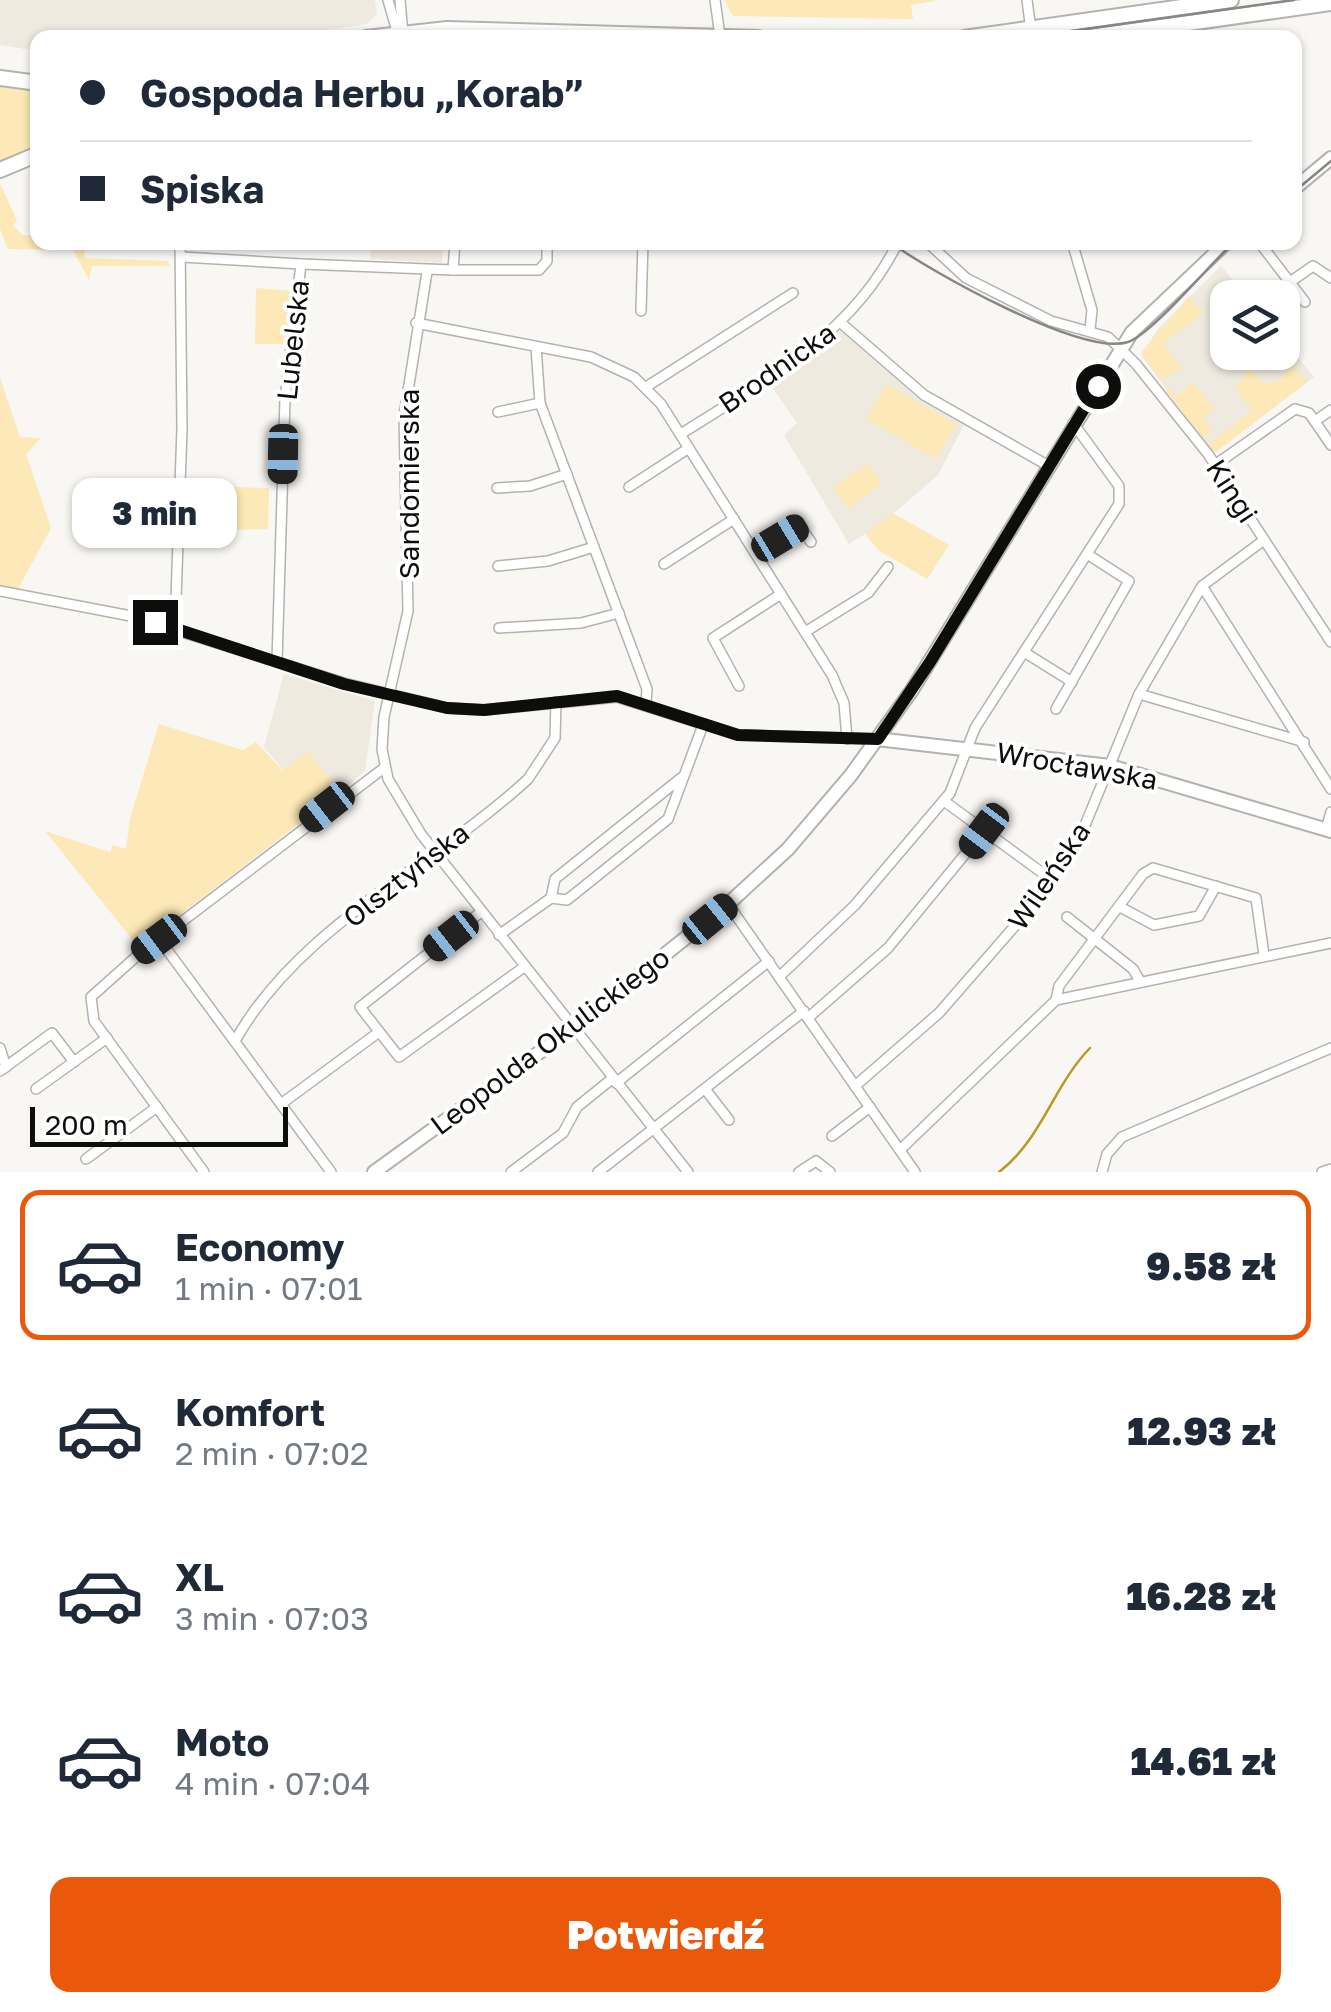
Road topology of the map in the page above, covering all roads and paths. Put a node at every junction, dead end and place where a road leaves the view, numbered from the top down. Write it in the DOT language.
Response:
graph roads {
  1 [pos="388,0"];
  2 [pos="400,0"];
  3 [pos="715,0"];
  4 [pos="1027,0"];
  5 [pos="1230,0"];
  6 [pos="1331,2"];
  7 [pos="399,30"];
  8 [pos="401,30"];
  9 [pos="446,30"];
  10 [pos="493,30"];
  11 [pos="719,30"];
  12 [pos="1032,30"];
  13 [pos="1050,30"];
  14 [pos="1137,30"];
  15 [pos="0,78"];
  16 [pos="30,83"];
  17 [pos="30,157"];
  18 [pos="1331,158"];
  19 [pos="0,170"];
  20 [pos="1302,177"];
  21 [pos="181,250"];
  22 [pos="454,250"];
  23 [pos="547,250"];
  24 [pos="643,250"];
  25 [pos="893,250"];
  26 [pos="936,250"];
  27 [pos="1074,250"];
  28 [pos="1218,250"];
  29 [pos="1265,250"];
  30 [pos="182,258"];
  31 [pos="301,264"];
  32 [pos="453,270"];
  33 [pos="427,272"];
  34 [pos="1331,278"];
  35 [pos="1288,280"];
  36 [pos="1293,280"];
  37 [pos="793,293"];
  38 [pos="1300,294"];
  39 [pos="1306,302"];
  40 [pos="641,311"];
  41 [pos="416,323"];
  42 [pos="841,323"];
  43 [pos="1090,330"];
  44 [pos="536,347"];
  45 [pos="1121,350"];
  46 [pos="646,387"];
  47 [pos="540,402"];
  48 [pos="1331,410"];
  49 [pos="498,412"];
  50 [pos="1315,421"];
  51 [pos="1074,423"];
  52 [pos="681,434"];
  53 [pos="1331,446"];
  54 [pos="689,448"];
  55 [pos="1048,465"];
  56 [pos="1215,465"];
  57 [pos="567,474"];
  58 [pos="497,488"];
  59 [pos="629,488"];
  60 [pos="734,519"];
  61 [pos="1264,540"];
  62 [pos="810,542"];
  63 [pos="594,547"];
  64 [pos="756,553"];
  65 [pos="1088,554"];
  66 [pos="664,564"];
  67 [pos="498,566"];
  68 [pos="888,567"];
  69 [pos="1202,586"];
  70 [pos="0,591"];
  71 [pos="781,594"];
  72 [pos="618,614"];
  73 [pos="174,628"];
  74 [pos="500,628"];
  75 [pos="805,632"];
  76 [pos="1331,642"];
  77 [pos="1024,652"];
  78 [pos="277,662"];
  79 [pos="1072,682"];
  80 [pos="740,686"];
  81 [pos="1139,694"];
  82 [pos="390,695"];
  83 [pos="556,702"];
  84 [pos="646,703"];
  85 [pos="1056,709"];
  86 [pos="704,725"];
  87 [pos="847,739"];
  88 [pos="878,739"];
  89 [pos="1304,742"];
  90 [pos="965,746"];
  91 [pos="1110,766"];
  92 [pos="384,768"];
  93 [pos="684,775"];
  94 [pos="1331,789"];
  95 [pos="944,801"];
  96 [pos="644,807"];
  97 [pos="1331,812"];
  98 [pos="659,828"];
  99 [pos="1328,830"];
  100 [pos="984,831"];
  101 [pos="434,851"];
  102 [pos="1052,880"];
  103 [pos="1216,886"];
  104 [pos="551,898"];
  105 [pos="728,904"];
  106 [pos="1120,906"];
  107 [pos="482,912"];
  108 [pos="1068,917"];
  109 [pos="500,936"];
  110 [pos="159,939"];
  111 [pos="1096,940"];
  112 [pos="1331,943"];
  113 [pos="1264,955"];
  114 [pos="769,962"];
  115 [pos="524,967"];
  116 [pos="780,977"];
  117 [pos="1140,980"];
  118 [pos="1056,1000"];
  119 [pos="806,1014"];
  120 [pos="572,1028"];
  121 [pos="380,1032"];
  122 [pos="107,1038"];
  123 [pos="234,1041"];
  124 [pos="0,1048"];
  125 [pos="1331,1048"];
  126 [pos="74,1062"];
  127 [pos="3,1069"];
  128 [pos="615,1080"];
  129 [pos="855,1086"];
  130 [pos="36,1089"];
  131 [pos="705,1090"];
  132 [pos="281,1104"];
  133 [pos="870,1107"];
  134 [pos="157,1108"];
  135 [pos="728,1120"];
  136 [pos="654,1130"];
  137 [pos="832,1136"];
  138 [pos="900,1150"];
  139 [pos="86,1159"];
  140 [pos="1331,1169"];
  141 [pos="204,1172"];
  142 [pos="331,1172"];
  143 [pos="374,1172"];
  144 [pos="510,1172"];
  145 [pos="598,1172"];
  146 [pos="688,1172"];
  147 [pos="799,1172"];
  148 [pos="830,1172"];
  149 [pos="915,1172"];
  150 [pos="1102,1172"];
  151 [pos="1322,1172"];
  1 -- 7 [label="street"];
  2 -- 8 [label="street"];
  3 -- 11 [label="street"];
  4 -- 12 [label="street"];
  5 -- 13 [label="main road"];
  6 -- 14 [label="main road"];
  9 -- 10 [label="main road"];
  15 -- 16 [label="main road"];
  17 -- 19 [label="main road"];
  18 -- 20 [label="street"];
  21 -- 30 [label="street"];
  22 -- 32 [label="street"];
  23 -- 32 [label="street, Lubelska"];
  24 -- 40 [label="street"];
  25 -- 42 [label="street, Brodnicka"];
  26 -- 43 [label="street, Kingi"];
  27 -- 43 [label="street"];
  28 -- 45 [label="street, Leopolda Okulickiego"];
  29 -- 35 [label="street"];
  30 -- 31 [label="street"];
  30 -- 73 [label="street"];
  31 -- 33 [label="street, Lubelska"];
  31 -- 78 [label="street, Lubelska"];
  32 -- 33 [label="street, Lubelska"];
  33 -- 41 [label="street, Sandomierska"];
  34 -- 36 [label="street"];
  37 -- 46 [label="street"];
  38 -- 39 [label="street"];
  41 -- 44 [label="street"];
  41 -- 82 [label="street, Sandomierska"];
  42 -- 52 [label="street, Brodnicka"];
  42 -- 55 [label="street"];
  43 -- 45 [label="street, Kingi"];
  44 -- 46 [label="street"];
  44 -- 47 [label="street"];
  45 -- 51 [label="street, Leopolda Okulickiego"];
  45 -- 56 [label="street, Kingi"];
  46 -- 52 [label="street"];
  47 -- 49 [label="street"];
  47 -- 57 [label="street"];
  48 -- 50 [label="street"];
  50 -- 53 [label="street"];
  50 -- 56 [label="street"];
  51 -- 55 [label="street, Leopolda Okulickiego"];
  51 -- 65 [label="street"];
  52 -- 54 [label="street"];
  54 -- 59 [label="street"];
  54 -- 60 [label="street"];
  55 -- 88 [label="street, Leopolda Okulickiego"];
  56 -- 61 [label="street, Kingi"];
  57 -- 58 [label="street"];
  57 -- 63 [label="street"];
  60 -- 64 [label="street"];
  60 -- 66 [label="street"];
  61 -- 69 [label="street, Wileńska"];
  61 -- 76 [label="street, Kingi"];
  62 -- 64 [label="street"];
  63 -- 67 [label="street"];
  63 -- 72 [label="street"];
  64 -- 71 [label="street"];
  65 -- 77 [label="street"];
  65 -- 79 [label="street"];
  68 -- 75 [label="street"];
  69 -- 81 [label="street, Wileńska"];
  69 -- 89 [label="street"];
  70 -- 73 [label="street"];
  71 -- 75 [label="street"];
  71 -- 80 [label="street"];
  72 -- 74 [label="street"];
  72 -- 84 [label="street"];
  73 -- 78 [label="street"];
  75 -- 87 [label="street"];
  77 -- 79 [label="street"];
  77 -- 90 [label="street"];
  78 -- 82 [label="street"];
  79 -- 85 [label="street"];
  81 -- 89 [label="street"];
  81 -- 91 [label="street, Wileńska"];
  82 -- 83 [label="street"];
  82 -- 92 [label="street, Sandomierska"];
  83 -- 84 [label="street"];
  83 -- 101 [label="street, Olsztyńska"];
  84 -- 86 [label="street"];
  86 -- 87 [label="street"];
  86 -- 93 [label="street"];
  87 -- 88 [label="street"];
  88 -- 90 [label="street, Wrocławska"];
  88 -- 105 [label="street, Leopolda Okulickiego"];
  89 -- 94 [label="street"];
  90 -- 91 [label="street, Wrocławska"];
  90 -- 95 [label="street"];
  91 -- 99 [label="street, Wrocławska"];
  91 -- 102 [label="street, Wileńska"];
  92 -- 101 [label="street"];
  92 -- 110 [label="street"];
  93 -- 96 [label="street"];
  93 -- 98 [label="street"];
  95 -- 100 [label="street"];
  95 -- 116 [label="street"];
  96 -- 98 [label="street"];
  96 -- 104 [label="street"];
  97 -- 99 [label="street"];
  98 -- 104 [label="street"];
  100 -- 102 [label="street"];
  100 -- 119 [label="street"];
  101 -- 107 [label="street"];
  101 -- 123 [label="street, Olsztyńska"];
  102 -- 129 [label="street, Wileńska"];
  103 -- 106 [label="street"];
  103 -- 106 [label="street"];
  103 -- 113 [label="street"];
  104 -- 109 [label="street"];
  105 -- 114 [label="street"];
  105 -- 120 [label="street, Leopolda Okulickiego"];
  106 -- 111 [label="street"];
  107 -- 109 [label="street"];
  107 -- 121 [label="street"];
  108 -- 111 [label="street"];
  109 -- 115 [label="street"];
  110 -- 122 [label="street"];
  110 -- 123 [label="street"];
  111 -- 117 [label="street"];
  111 -- 118 [label="street"];
  112 -- 113 [label="street"];
  113 -- 117 [label="street"];
  114 -- 116 [label="street"];
  114 -- 128 [label="street"];
  115 -- 120 [label="street"];
  115 -- 121 [label="street"];
  116 -- 119 [label="street"];
  117 -- 118 [label="street"];
  118 -- 138 [label="street"];
  119 -- 129 [label="street"];
  119 -- 131 [label="street"];
  120 -- 128 [label="street"];
  120 -- 143 [label="street, Leopolda Okulickiego"];
  121 -- 132 [label="street"];
  122 -- 126 [label="street"];
  122 -- 134 [label="street"];
  123 -- 132 [label="street"];
  124 -- 127 [label="street"];
  125 -- 150 [label="street"];
  126 -- 127 [label="street"];
  126 -- 130 [label="street"];
  128 -- 136 [label="street"];
  128 -- 144 [label="street"];
  129 -- 133 [label="street"];
  131 -- 135 [label="street"];
  131 -- 136 [label="street"];
  132 -- 142 [label="street"];
  133 -- 137 [label="street"];
  133 -- 138 [label="street"];
  134 -- 139 [label="street"];
  134 -- 141 [label="street"];
  136 -- 145 [label="street"];
  136 -- 146 [label="street"];
  138 -- 149 [label="street"];
  140 -- 151 [label="street"];
  147 -- 148 [label="street"];
}
